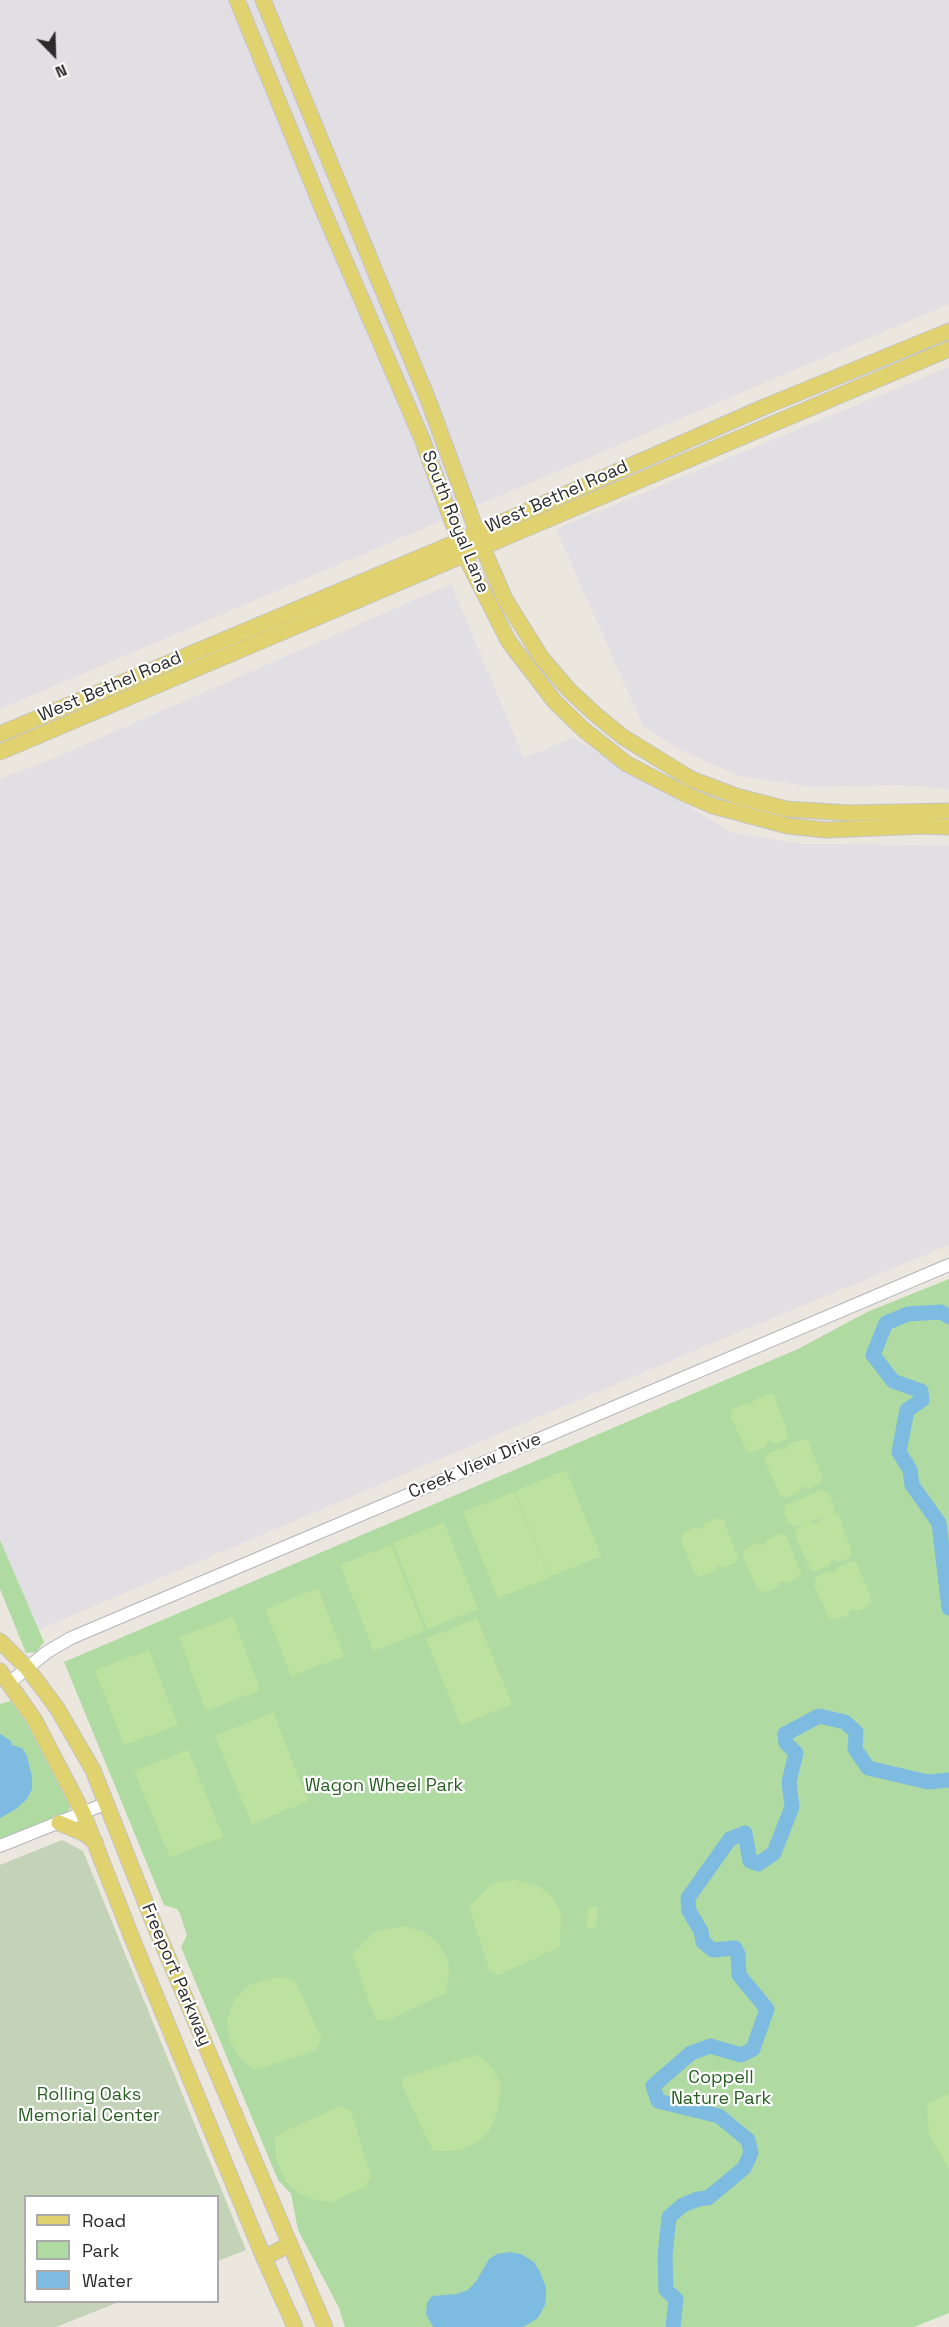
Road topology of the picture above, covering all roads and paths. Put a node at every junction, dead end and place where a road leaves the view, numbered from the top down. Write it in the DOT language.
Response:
graph roads {
  1 [pos="237,0"];
  2 [pos="263,0"];
  3 [pos="307,107"];
  4 [pos="284,117"];
  5 [pos="949,331"];
  6 [pos="949,349"];
  7 [pos="894,354"];
  8 [pos="901,369"];
  9 [pos="764,407"];
  10 [pos="770,424"];
  11 [pos="479,540"];
  12 [pos="461,548"];
  13 [pos="0,734"];
  14 [pos="644,751"];
  15 [pos="0,752"];
  16 [pos="635,768"];
  17 [pos="949,811"];
  18 [pos="850,813"];
  19 [pos="949,827"];
  20 [pos="851,830"];
  21 [pos="949,1265"];
  22 [pos="0,1641"];
  23 [pos="27,1668"];
  24 [pos="5,1677"];
  25 [pos="107,1803"];
  26 [pos="83,1813"];
  27 [pos="59,1823"];
  28 [pos="95,1842"];
  29 [pos="0,1846"];
  30 [pos="157,1931"];
  31 [pos="134,1943"];
  32 [pos="290,2244"];
  33 [pos="264,2258"];
  34 [pos="296,2327"];
  35 [pos="325,2327"];
  1 -- 4 [label="main road, South Royal Lane"];
  2 -- 3 [label="main road, South Royal Lane"];
  3 -- 4 [label="main road"];
  3 -- 11 [label="main road, South Royal Lane"];
  4 -- 12 [label="main road, South Royal Lane"];
  5 -- 7 [label="main road, West Bethel Road"];
  6 -- 8 [label="main road, West Bethel Road"];
  7 -- 8 [label="main road"];
  7 -- 9 [label="main road, West Bethel Road"];
  8 -- 10 [label="main road, West Bethel Road"];
  9 -- 10 [label="main road"];
  9 -- 11 [label="main road, West Bethel Road"];
  10 -- 11 [label="main road, West Bethel Road"];
  11 -- 12 [label="main road, West Bethel Road"];
  11 -- 14 [label="main road, South Royal Lane"];
  12 -- 13 [label="main road, West Bethel Road"];
  12 -- 15 [label="main road, West Bethel Road"];
  12 -- 16 [label="main road, South Royal Lane"];
  14 -- 16 [label="main road"];
  14 -- 18 [label="main road, South Royal Lane"];
  16 -- 20 [label="main road, South Royal Lane"];
  17 -- 18 [label="main road, South Royal Lane"];
  18 -- 20 [label="main road"];
  19 -- 20 [label="main road, South Royal Lane"];
  21 -- 23 [label="street, Creek View Drive"];
  22 -- 23 [label="main road, Freeport Parkway"];
  23 -- 24 [label="street, Creek View Drive"];
  23 -- 25 [label="main road, Freeport Parkway"];
  24 -- 26 [label="main road, Freeport Parkway"];
  25 -- 26 [label="street"];
  25 -- 30 [label="main road, Freeport Parkway"];
  26 -- 27 [label="street"];
  26 -- 28 [label="main road, Freeport Parkway"];
  27 -- 28 [label="main road"];
  27 -- 29 [label="street"];
  28 -- 31 [label="main road, Freeport Parkway"];
  30 -- 31 [label="main road"];
  30 -- 32 [label="main road, Freeport Parkway"];
  31 -- 33 [label="main road, Freeport Parkway"];
  32 -- 33 [label="main road"];
  32 -- 35 [label="main road, Freeport Parkway"];
  33 -- 34 [label="main road, Freeport Parkway"];
}
